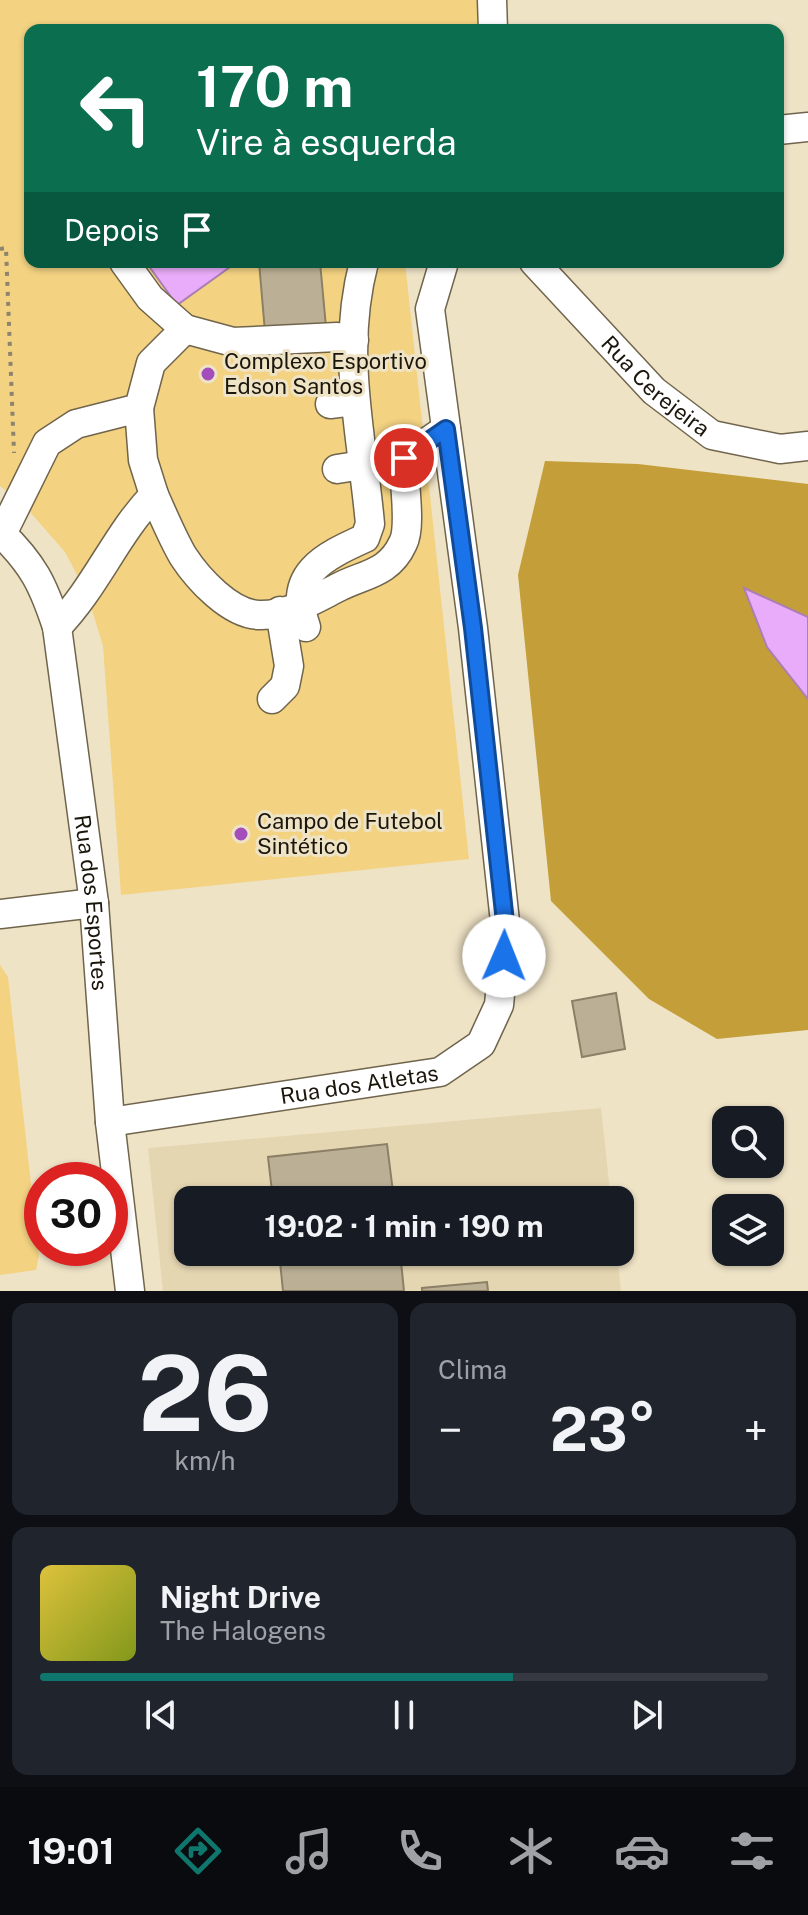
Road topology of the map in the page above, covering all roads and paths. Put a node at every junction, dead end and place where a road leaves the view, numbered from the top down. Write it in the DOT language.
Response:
graph roads {
  1 [pos="492,0"];
  2 [pos="493,24"];
  3 [pos="808,127"];
  4 [pos="784,129"];
  5 [pos="0,249"];
  6 [pos="128,268"];
  7 [pos="363,268"];
  8 [pos="442,268"];
  9 [pos="540,268"];
  10 [pos="185,329"];
  11 [pos="354,340"];
  12 [pos="139,408"];
  13 [pos="446,429"];
  14 [pos="808,446"];
  15 [pos="14,452"];
  16 [pos="154,495"];
  17 [pos="1,533"];
  18 [pos="295,615"];
  19 [pos="57,627"];
  20 [pos="272,699"];
  21 [pos="94,903"];
  22 [pos="0,914"];
  23 [pos="110,1122"];
  24 [pos="130,1291"];
  1 -- 2 [label="street"];
  3 -- 4 [label="street"];
  5 -- 15 [label="path"];
  6 -- 10 [label="street"];
  7 -- 11 [label="street"];
  8 -- 13 [label="street, Rua dos Atletas"];
  9 -- 14 [label="street, Rua Cerejeira"];
  10 -- 11 [label="street"];
  10 -- 12 [label="street"];
  11 -- 18 [label="street"];
  12 -- 16 [label="street"];
  12 -- 17 [label="street"];
  13 -- 18 [label="street"];
  13 -- 23 [label="street, Rua dos Atletas"];
  16 -- 18 [label="street"];
  16 -- 19 [label="street"];
  17 -- 19 [label="street, Rua dos Esportes"];
  18 -- 20 [label="street"];
  19 -- 21 [label="street, Rua dos Esportes"];
  21 -- 22 [label="street"];
  21 -- 23 [label="street, Rua dos Esportes"];
  23 -- 24 [label="street, Rua dos Esportes"];
}
